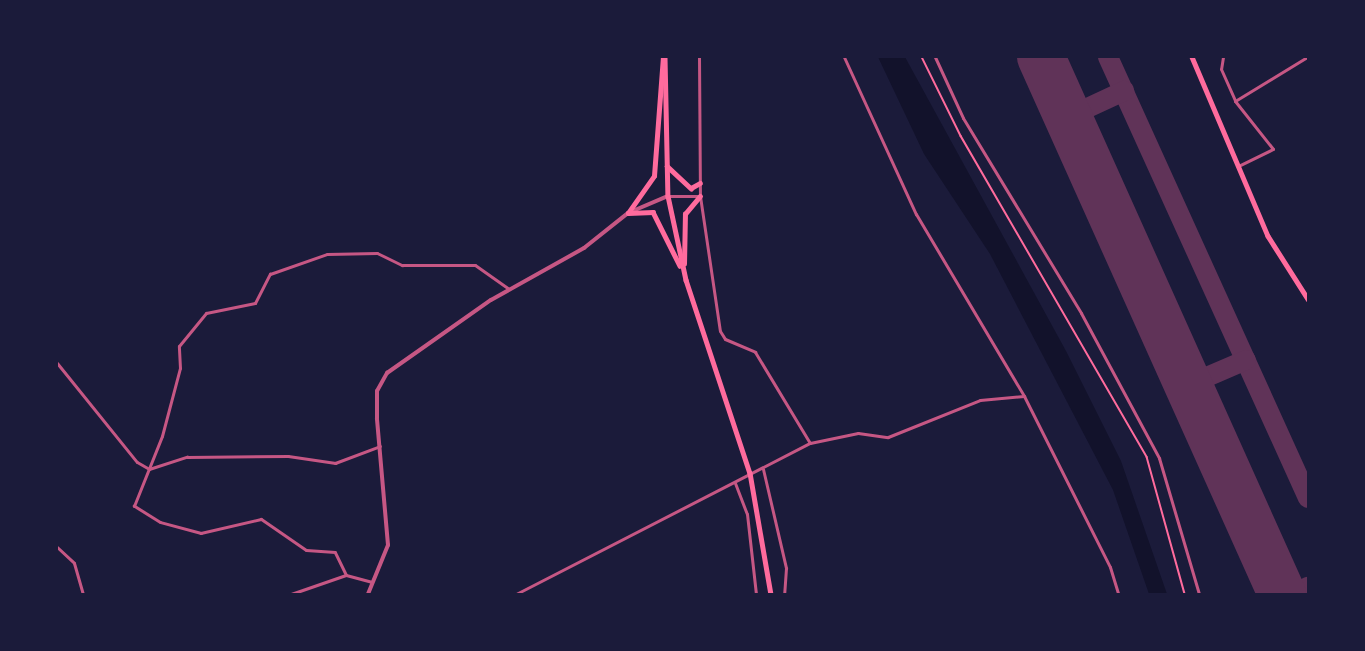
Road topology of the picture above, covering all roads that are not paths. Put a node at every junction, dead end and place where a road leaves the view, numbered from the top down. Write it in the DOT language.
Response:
graph roads {
  1 [pos="664,57"];
  2 [pos="699,57"];
  3 [pos="844,57"];
  4 [pos="935,57"];
  5 [pos="1191,57"];
  6 [pos="1223,57"];
  7 [pos="1307,57"];
  8 [pos="1235,100"];
  9 [pos="667,166"];
  10 [pos="1238,166"];
  11 [pos="700,183"];
  12 [pos="668,196"];
  13 [pos="700,196"];
  14 [pos="628,213"];
  15 [pos="684,272"];
  16 [pos="510,290"];
  17 [pos="1308,299"];
  18 [pos="57,363"];
  19 [pos="1024,396"];
  20 [pos="810,443"];
  21 [pos="380,446"];
  22 [pos="764,469"];
  23 [pos="149,470"];
  24 [pos="735,483"];
  25 [pos="57,547"];
  26 [pos="346,575"];
  27 [pos="374,583"];
  28 [pos="83,594"];
  29 [pos="291,594"];
  30 [pos="368,594"];
  31 [pos="516,594"];
  32 [pos="756,594"];
  33 [pos="771,594"];
  34 [pos="784,594"];
  35 [pos="1118,594"];
  36 [pos="1199,594"];
  1 -- 9 [label="main road"];
  1 -- 14 [label="main road"];
  2 -- 11 [label="street"];
  3 -- 19 [label="street"];
  4 -- 36 [label="street"];
  5 -- 10 [label="main road"];
  6 -- 8 [label="street"];
  7 -- 8 [label="street"];
  8 -- 10 [label="street"];
  9 -- 11 [label="main road"];
  9 -- 12 [label="main road"];
  10 -- 17 [label="main road"];
  11 -- 13 [label="street"];
  12 -- 13 [label="street"];
  12 -- 14 [label="street"];
  12 -- 15 [label="main road"];
  13 -- 15 [label="main road"];
  13 -- 20 [label="street"];
  14 -- 15 [label="main road"];
  14 -- 16 [label="street"];
  15 -- 33 [label="main road"];
  16 -- 21 [label="street"];
  16 -- 23 [label="street"];
  18 -- 23 [label="street"];
  19 -- 20 [label="street"];
  19 -- 35 [label="street"];
  20 -- 22 [label="street"];
  21 -- 23 [label="street"];
  21 -- 27 [label="street"];
  22 -- 24 [label="street"];
  22 -- 34 [label="street"];
  23 -- 26 [label="street"];
  24 -- 31 [label="street"];
  24 -- 32 [label="street"];
  25 -- 28 [label="street"];
  26 -- 27 [label="street"];
  26 -- 29 [label="street"];
  27 -- 30 [label="street"];
}
